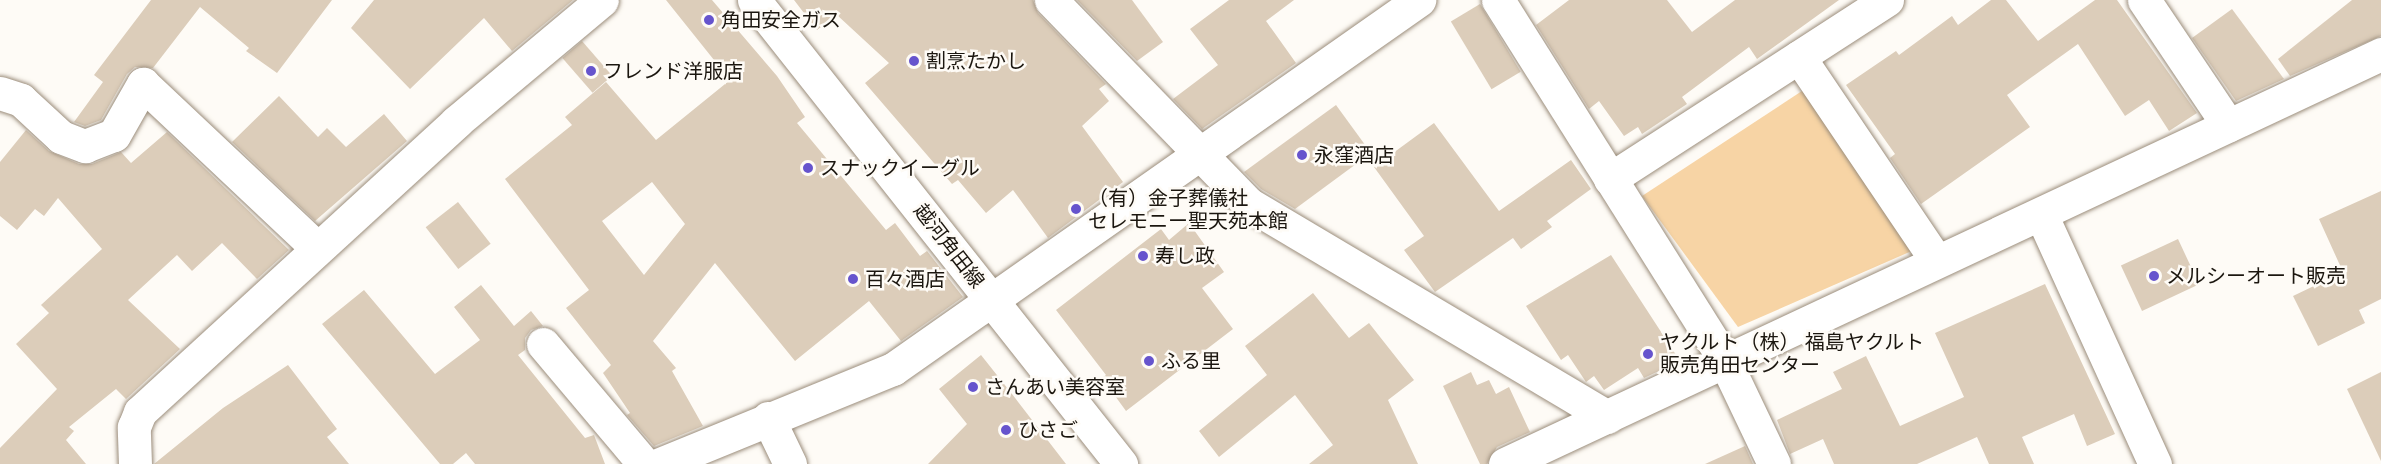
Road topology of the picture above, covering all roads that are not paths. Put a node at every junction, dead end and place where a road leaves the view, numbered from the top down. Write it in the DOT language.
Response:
graph roads {
  1 [pos="602,0"];
  2 [pos="754,0"];
  3 [pos="1052,0"];
  4 [pos="1419,0"];
  5 [pos="1498,0"];
  6 [pos="1887,0"];
  7 [pos="2144,0"];
  8 [pos="2381,54"];
  9 [pos="1799,57"];
  10 [pos="0,93"];
  11 [pos="2228,125"];
  12 [pos="1202,154"];
  13 [pos="1610,179"];
  14 [pos="2041,214"];
  15 [pos="316,247"];
  16 [pos="1936,260"];
  17 [pos="993,302"];
  18 [pos="543,344"];
  19 [pos="1724,359"];
  20 [pos="1608,417"];
  21 [pos="768,418"];
  22 [pos="135,464"];
  23 [pos="644,464"];
  24 [pos="660,464"];
  25 [pos="790,464"];
  26 [pos="1121,464"];
  27 [pos="1505,464"];
  28 [pos="1774,464"];
  29 [pos="2155,464"];
  1 -- 15 [label="street"];
  2 -- 17 [label="street, 越河角田線"];
  3 -- 12 [label="street"];
  4 -- 12 [label="street"];
  5 -- 13 [label="street"];
  6 -- 9 [label="street"];
  7 -- 11 [label="street"];
  8 -- 11 [label="street"];
  9 -- 13 [label="street"];
  9 -- 16 [label="street"];
  10 -- 15 [label="street"];
  11 -- 14 [label="street"];
  12 -- 17 [label="street"];
  12 -- 20 [label="street"];
  13 -- 19 [label="street"];
  14 -- 16 [label="street"];
  14 -- 29 [label="street"];
  15 -- 22 [label="street"];
  16 -- 19 [label="street"];
  17 -- 21 [label="street"];
  17 -- 26 [label="street, 越河角田線"];
  18 -- 23 [label="street"];
  19 -- 20 [label="street"];
  19 -- 28 [label="street"];
  20 -- 27 [label="street"];
  21 -- 24 [label="street"];
  21 -- 25 [label="street"];
}
